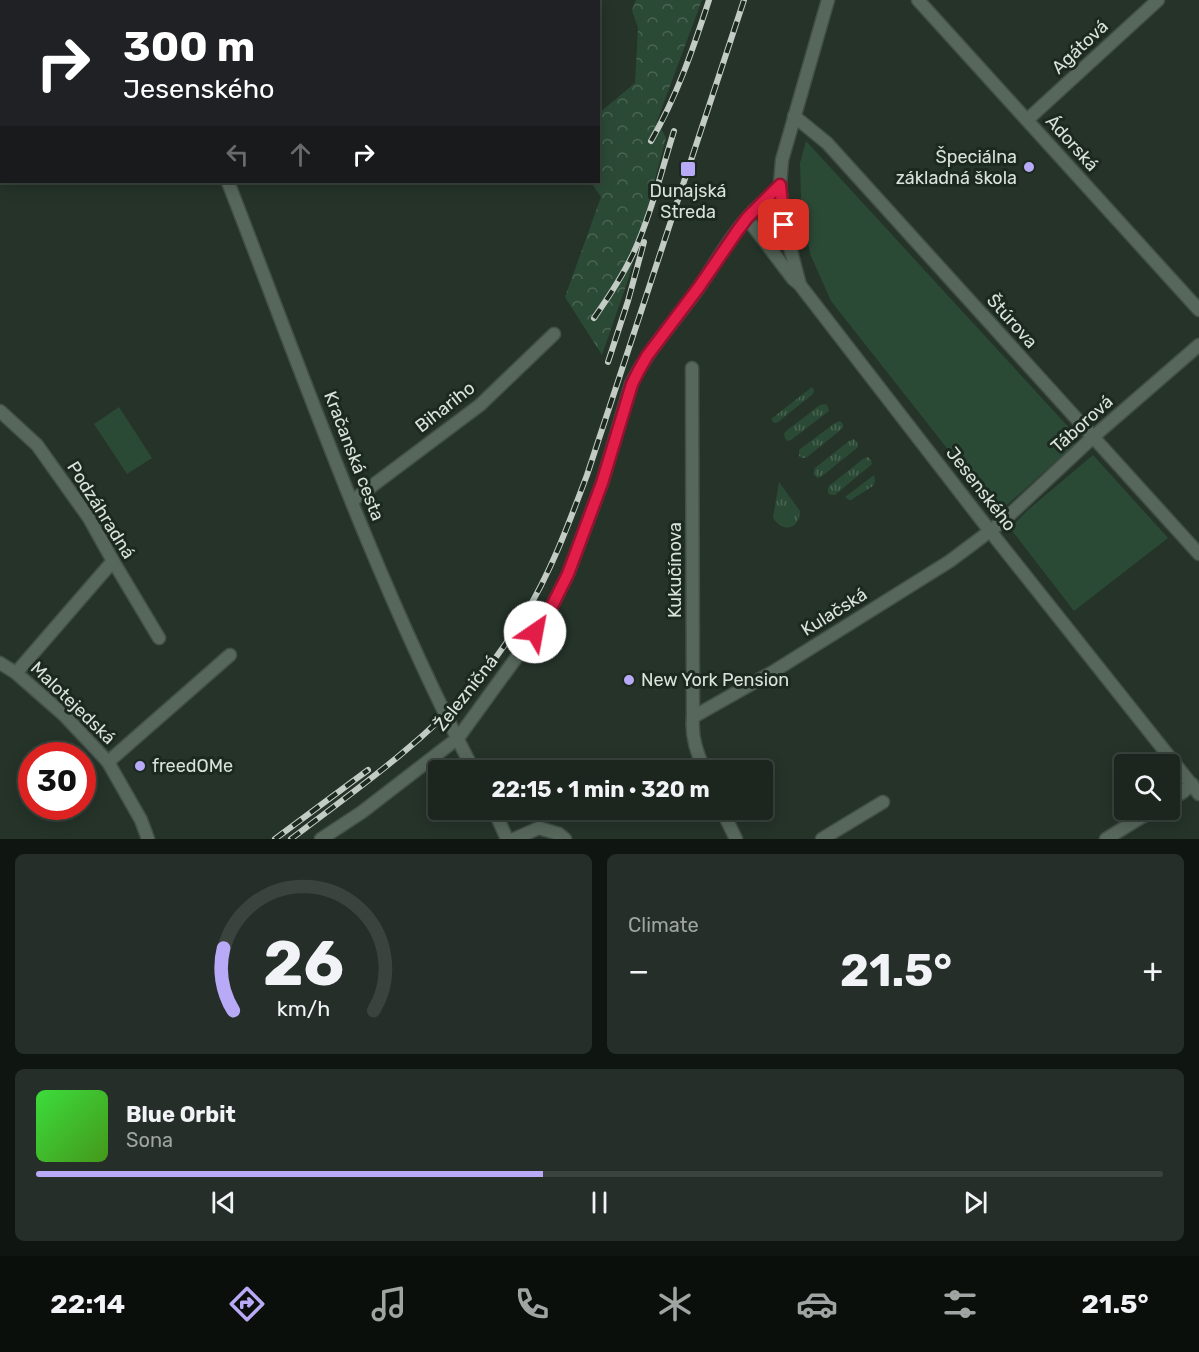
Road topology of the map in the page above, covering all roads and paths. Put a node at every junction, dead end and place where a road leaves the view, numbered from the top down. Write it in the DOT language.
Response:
graph roads {
  1 [pos="828,0"];
  2 [pos="918,0"];
  3 [pos="1158,0"];
  4 [pos="795,116"];
  5 [pos="1027,120"];
  6 [pos="228,183"];
  7 [pos="780,185"];
  8 [pos="747,218"];
  9 [pos="800,285"];
  10 [pos="1199,310"];
  11 [pos="554,334"];
  12 [pos="1199,345"];
  13 [pos="692,368"];
  14 [pos="0,411"];
  15 [pos="1093,437"];
  16 [pos="352,501"];
  17 [pos="990,531"];
  18 [pos="1199,554"];
  19 [pos="113,561"];
  20 [pos="159,638"];
  21 [pos="230,655"];
  22 [pos="0,663"];
  23 [pos="16,672"];
  24 [pos="693,717"];
  25 [pos="458,738"];
  26 [pos="469,760"];
  27 [pos="700,760"];
  28 [pos="108,762"];
  29 [pos="1195,789"];
  30 [pos="1180,794"];
  31 [pos="883,802"];
  32 [pos="498,820"];
  33 [pos="727,820"];
  34 [pos="1137,820"];
  35 [pos="148,839"];
  36 [pos="321,839"];
  37 [pos="507,839"];
  38 [pos="514,839"];
  39 [pos="565,839"];
  40 [pos="736,839"];
  41 [pos="822,839"];
  42 [pos="1106,839"];
  1 -- 4 [label="street, Jesenského"];
  2 -- 5 [label="street, Ádorská"];
  3 -- 5 [label="street, Agátová"];
  4 -- 7 [label="street, Jesenského"];
  4 -- 15 [label="street, Štúrova"];
  5 -- 10 [label="street, Ádorská"];
  6 -- 16 [label="street, Kračanská cesta"];
  7 -- 8 [label="street, Železničná"];
  7 -- 9 [label="street, Jesenského"];
  8 -- 9 [label="street"];
  8 -- 25 [label="street, Železničná"];
  9 -- 17 [label="street, Jesenského"];
  11 -- 16 [label="street, Bihariho"];
  12 -- 15 [label="street, Táborová"];
  13 -- 24 [label="street, Kukučínova"];
  14 -- 19 [label="street, Podzáhradná"];
  15 -- 17 [label="street, Táborová"];
  15 -- 18 [label="street, Štúrova"];
  16 -- 25 [label="street, Kračanská cesta"];
  17 -- 24 [label="street, Kulačská"];
  17 -- 29 [label="street, Jesenského"];
  19 -- 20 [label="street, Podzáhradná"];
  19 -- 23 [label="street"];
  21 -- 28 [label="street"];
  22 -- 23 [label="street, Malotejedská"];
  23 -- 28 [label="street, Malotejedská"];
  24 -- 27 [label="street, Kukučínova"];
  25 -- 26 [label="street, Kračanská cesta"];
  25 -- 36 [label="street, Železničná"];
  28 -- 35 [label="street, Malotejedská"];
  29 -- 30 [label="street"];
  31 -- 41 [label="street"];
  32 -- 37 [label="street"];
  33 -- 40 [label="street"];
  34 -- 42 [label="street"];
  38 -- 39 [label="street"];
}
